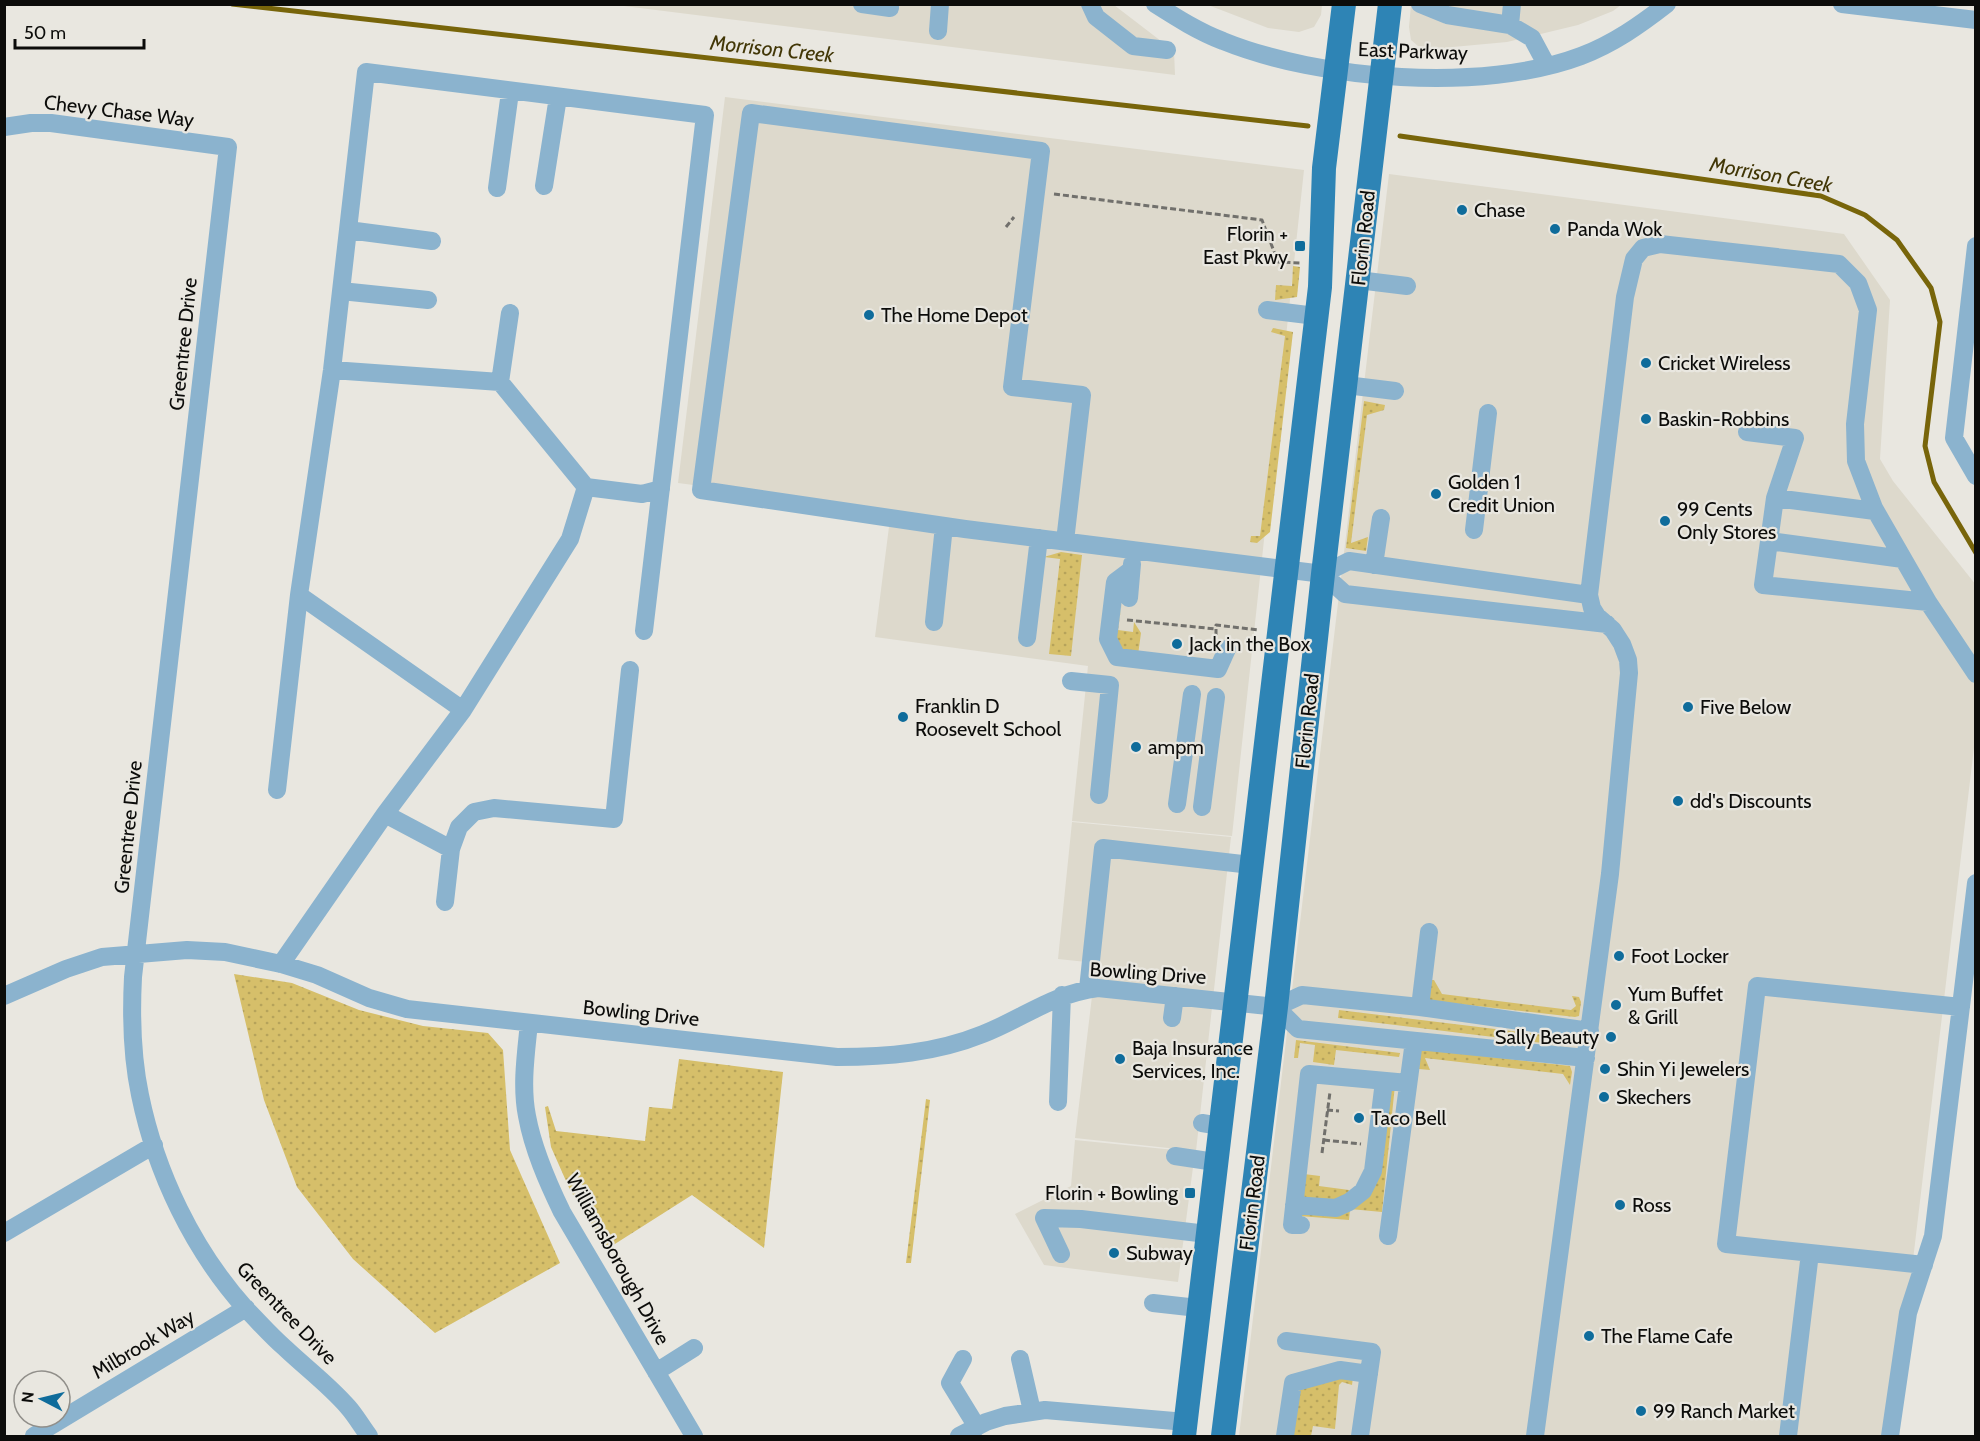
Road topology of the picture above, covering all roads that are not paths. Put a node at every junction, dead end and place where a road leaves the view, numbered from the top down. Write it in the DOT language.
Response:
graph roads {
  1 [pos="862,4"];
  2 [pos="890,4"];
  3 [pos="940,4"];
  4 [pos="1090,4"];
  5 [pos="1155,4"];
  6 [pos="1390,4"];
  7 [pos="1512,4"];
  8 [pos="1666,4"];
  9 [pos="1842,4"];
  10 [pos="1343,5"];
  11 [pos="1432,7"];
  12 [pos="1976,20"];
  13 [pos="1510,24"];
  14 [pos="938,31"];
  15 [pos="1167,50"];
  16 [pos="1547,66"];
  17 [pos="1336,69"];
  18 [pos="1381,75"];
  19 [pos="510,92"];
  20 [pos="558,97"];
  21 [pos="4,127"];
  22 [pos="228,147"];
  23 [pos="544,186"];
  24 [pos="497,188"];
  25 [pos="348,230"];
  26 [pos="432,242"];
  27 [pos="1976,246"];
  28 [pos="1358,280"];
  29 [pos="1407,286"];
  30 [pos="341,291"];
  31 [pos="428,300"];
  32 [pos="1267,310"];
  33 [pos="510,313"];
  34 [pos="1316,316"];
  35 [pos="332,370"];
  36 [pos="500,382"];
  37 [pos="1346,385"];
  38 [pos="1395,391"];
  39 [pos="1488,413"];
  40 [pos="1747,432"];
  41 [pos="1976,476"];
  42 [pos="586,487"];
  43 [pos="661,489"];
  44 [pos="1775,498"];
  45 [pos="1875,511"];
  46 [pos="1381,518"];
  47 [pos="944,526"];
  48 [pos="1474,530"];
  49 [pos="1039,538"];
  50 [pos="1065,541"];
  51 [pos="1770,541"];
  52 [pos="1133,550"];
  53 [pos="1903,559"];
  54 [pos="1374,565"];
  55 [pos="1288,568"];
  56 [pos="1131,570"];
  57 [pos="1323,574"];
  58 [pos="1589,595"];
  59 [pos="299,596"];
  60 [pos="1129,598"];
  61 [pos="1928,602"];
  62 [pos="934,622"];
  63 [pos="1607,624"];
  64 [pos="644,631"];
  65 [pos="1027,638"];
  66 [pos="1227,650"];
  67 [pos="630,670"];
  68 [pos="1975,673"];
  69 [pos="1071,681"];
  70 [pos="1192,694"];
  71 [pos="1216,697"];
  72 [pos="463,710"];
  73 [pos="277,790"];
  74 [pos="1099,795"];
  75 [pos="1177,804"];
  76 [pos="1202,807"];
  77 [pos="385,814"];
  78 [pos="451,849"];
  79 [pos="1251,865"];
  80 [pos="1976,883"];
  81 [pos="445,902"];
  82 [pos="1429,932"];
  83 [pos="136,953"];
  84 [pos="281,964"];
  85 [pos="1088,989"];
  86 [pos="1062,995"];
  87 [pos="4,996"];
  88 [pos="1175,996"];
  89 [pos="1234,1001"];
  90 [pos="1276,1007"];
  91 [pos="1420,1007"];
  92 [pos="1961,1007"];
  93 [pos="1172,1018"];
  94 [pos="529,1023"];
  95 [pos="1590,1030"];
  96 [pos="1414,1041"];
  97 [pos="1586,1058"];
  98 [pos="1384,1081"];
  99 [pos="1408,1083"];
  100 [pos="1058,1102"];
  101 [pos="154,1145"];
  102 [pos="1175,1156"];
  103 [pos="1215,1162"];
  104 [pos="1294,1205"];
  105 [pos="1301,1225"];
  106 [pos="4,1233"];
  107 [pos="1207,1234"];
  108 [pos="1388,1236"];
  109 [pos="1810,1253"];
  110 [pos="1061,1254"];
  111 [pos="1924,1265"];
  112 [pos="1154,1303"];
  113 [pos="246,1308"];
  114 [pos="1198,1308"];
  115 [pos="1286,1341"];
  116 [pos="694,1348"];
  117 [pos="963,1359"];
  118 [pos="1020,1359"];
  119 [pos="656,1372"];
  120 [pos="1369,1374"];
  121 [pos="1032,1411"];
  122 [pos="1185,1429"];
  123 [pos="968,1433"];
  124 [pos="34,1437"];
  125 [pos="369,1437"];
  126 [pos="694,1437"];
  127 [pos="1223,1437"];
  128 [pos="1285,1437"];
  129 [pos="1360,1437"];
  130 [pos="1535,1437"];
  131 [pos="1788,1437"];
  132 [pos="1890,1437"];
  1 -- 2 [label="street"];
  3 -- 14 [label="street"];
  4 -- 15 [label="street"];
  5 -- 17 [label="street, East Parkway"];
  6 -- 18 [label="main road, Florin Road"];
  7 -- 13 [label="street"];
  8 -- 16 [label="street, East Parkway"];
  9 -- 12 [label="street"];
  10 -- 17 [label="main road, Florin Road"];
  11 -- 13 [label="street"];
  13 -- 16 [label="street"];
  16 -- 18 [label="street, East Parkway"];
  17 -- 18 [label="street, East Parkway"];
  17 -- 34 [label="main road, Florin Road"];
  18 -- 28 [label="main road, Florin Road"];
  19 -- 20 [label="street"];
  19 -- 24 [label="street"];
  19 -- 25 [label="street"];
  20 -- 23 [label="street"];
  20 -- 43 [label="street"];
  21 -- 22 [label="street, Chevy Chase Way"];
  22 -- 83 [label="street, Greentree Drive"];
  25 -- 26 [label="street"];
  25 -- 30 [label="street"];
  27 -- 41 [label="street"];
  28 -- 29 [label="street"];
  28 -- 37 [label="main road, Florin Road"];
  30 -- 31 [label="street"];
  30 -- 35 [label="street"];
  32 -- 34 [label="street"];
  33 -- 36 [label="street"];
  34 -- 55 [label="main road, Florin Road"];
  35 -- 36 [label="street"];
  35 -- 59 [label="street"];
  36 -- 42 [label="street"];
  37 -- 38 [label="street"];
  37 -- 57 [label="main road, Florin Road"];
  39 -- 48 [label="street"];
  40 -- 44 [label="street"];
  42 -- 43 [label="street"];
  42 -- 72 [label="street"];
  43 -- 64 [label="street"];
  44 -- 45 [label="street"];
  44 -- 51 [label="street"];
  45 -- 53 [label="street"];
  45 -- 58 [label="street"];
  46 -- 54 [label="street"];
  47 -- 49 [label="street"];
  47 -- 50 [label="street"];
  47 -- 62 [label="street"];
  49 -- 50 [label="street"];
  49 -- 65 [label="street"];
  50 -- 52 [label="street"];
  51 -- 53 [label="street"];
  51 -- 61 [label="street"];
  52 -- 55 [label="street"];
  52 -- 56 [label="street"];
  53 -- 61 [label="street"];
  54 -- 57 [label="street"];
  54 -- 58 [label="street"];
  55 -- 57 [label="street"];
  55 -- 79 [label="main road, Florin Road"];
  56 -- 60 [label="street"];
  56 -- 66 [label="street"];
  57 -- 63 [label="street"];
  57 -- 90 [label="main road, Florin Road"];
  58 -- 63 [label="street"];
  59 -- 72 [label="street"];
  59 -- 73 [label="street"];
  61 -- 68 [label="street"];
  63 -- 95 [label="street"];
  67 -- 78 [label="street"];
  69 -- 74 [label="street"];
  70 -- 75 [label="street"];
  71 -- 76 [label="street"];
  72 -- 77 [label="street"];
  77 -- 78 [label="street"];
  77 -- 84 [label="street"];
  78 -- 81 [label="street"];
  79 -- 85 [label="street"];
  79 -- 89 [label="main road, Florin Road"];
  80 -- 92 [label="street"];
  82 -- 91 [label="street"];
  83 -- 84 [label="street, Bowling Drive"];
  83 -- 87 [label="street, Bowling Drive"];
  83 -- 101 [label="street, Greentree Drive"];
  84 -- 94 [label="street, Bowling Drive"];
  85 -- 86 [label="street, Bowling Drive"];
  85 -- 88 [label="street, Bowling Drive"];
  86 -- 94 [label="street, Bowling Drive"];
  86 -- 100 [label="street"];
  88 -- 89 [label="street, Bowling Drive"];
  88 -- 93 [label="street"];
  89 -- 90 [label="street, Bowling Drive"];
  89 -- 103 [label="main road, Florin Road"];
  90 -- 91 [label="street"];
  90 -- 96 [label="street"];
  90 -- 127 [label="main road, Florin Road"];
  91 -- 95 [label="street"];
  92 -- 109 [label="street"];
  92 -- 111 [label="street"];
  94 -- 119 [label="street, Williamsborough Drive"];
  95 -- 97 [label="street"];
  96 -- 97 [label="street"];
  96 -- 99 [label="street"];
  97 -- 130 [label="street"];
  98 -- 99 [label="street"];
  98 -- 104 [label="street"];
  98 -- 104 [label="street"];
  99 -- 108 [label="street"];
  101 -- 106 [label="street"];
  101 -- 113 [label="street, Greentree Drive"];
  102 -- 103 [label="street"];
  103 -- 107 [label="main road, Florin Road"];
  104 -- 105 [label="street"];
  107 -- 110 [label="street"];
  107 -- 114 [label="main road, Florin Road"];
  109 -- 111 [label="street"];
  109 -- 131 [label="street"];
  111 -- 132 [label="street"];
  112 -- 114 [label="street"];
  113 -- 124 [label="street, Milbrook Way"];
  113 -- 125 [label="street, Greentree Drive"];
  114 -- 122 [label="main road, Florin Road"];
  115 -- 120 [label="street"];
  116 -- 119 [label="street"];
  117 -- 123 [label="street"];
  118 -- 121 [label="street"];
  119 -- 126 [label="street, Williamsborough Drive"];
  120 -- 128 [label="street"];
  120 -- 129 [label="street"];
  121 -- 122 [label="street"];
  121 -- 123 [label="street"];
}
